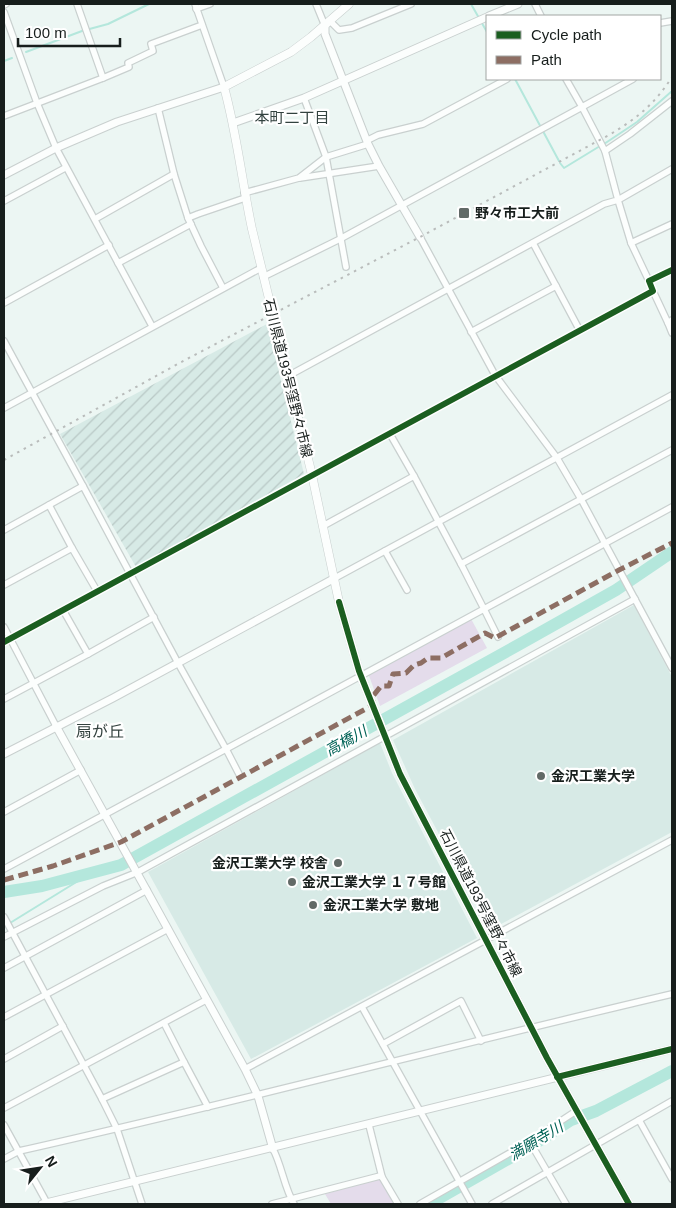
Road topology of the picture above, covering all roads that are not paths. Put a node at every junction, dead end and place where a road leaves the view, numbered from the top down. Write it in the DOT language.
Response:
graph roads {
  1 [pos="77,4"];
  2 [pos="210,4"];
  3 [pos="316,4"];
  4 [pos="349,4"];
  5 [pos="411,4"];
  6 [pos="518,4"];
  7 [pos="195,6"];
  8 [pos="4,12"];
  9 [pos="492,15"];
  10 [pos="485,18"];
  11 [pos="328,23"];
  12 [pos="202,25"];
  13 [pos="103,78"];
  14 [pos="505,80"];
  15 [pos="567,80"];
  16 [pos="631,80"];
  17 [pos="344,81"];
  18 [pos="224,87"];
  19 [pos="304,98"];
  20 [pos="672,101"];
  21 [pos="37,103"];
  22 [pos="582,107"];
  23 [pos="158,108"];
  24 [pos="4,116"];
  25 [pos="233,123"];
  26 [pos="368,142"];
  27 [pos="603,147"];
  28 [pos="56,148"];
  29 [pos="326,158"];
  30 [pos="379,166"];
  31 [pos="65,168"];
  32 [pos="672,169"];
  33 [pos="174,174"];
  34 [pos="4,175"];
  35 [pos="330,175"];
  36 [pos="299,178"];
  37 [pos="245,196"];
  38 [pos="618,200"];
  39 [pos="4,201"];
  40 [pos="402,205"];
  41 [pos="95,219"];
  42 [pos="190,221"];
  43 [pos="672,224"];
  44 [pos="420,237"];
  45 [pos="340,239"];
  46 [pos="533,243"];
  47 [pos="631,243"];
  48 [pos="109,245"];
  49 [pos="118,263"];
  50 [pos="346,267"];
  51 [pos="261,268"];
  52 [pos="672,270"];
  53 [pos="264,278"];
  54 [pos="648,281"];
  55 [pos="556,286"];
  56 [pos="223,288"];
  57 [pos="447,289"];
  58 [pos="653,291"];
  59 [pos="4,303"];
  60 [pos="670,322"];
  61 [pos="152,326"];
  62 [pos="579,330"];
  63 [pos="471,332"];
  64 [pos="672,333"];
  65 [pos="4,341"];
  66 [pos="495,375"];
  67 [pos="288,376"];
  68 [pos="32,392"];
  69 [pos="672,395"];
  70 [pos="4,408"];
  71 [pos="390,434"];
  72 [pos="672,450"];
  73 [pos="557,458"];
  74 [pos="312,475"];
  75 [pos="414,476"];
  76 [pos="83,486"];
  77 [pos="581,498"];
  78 [pos="49,505"];
  79 [pos="672,507"];
  80 [pos="437,521"];
  81 [pos="323,526"];
  82 [pos="4,530"];
  83 [pos="605,543"];
  84 [pos="72,548"];
  85 [pos="385,551"];
  86 [pos="461,564"];
  87 [pos="130,573"];
  88 [pos="335,578"];
  89 [pos="4,585"];
  90 [pos="407,590"];
  91 [pos="97,591"];
  92 [pos="635,599"];
  93 [pos="484,609"];
  94 [pos="63,610"];
  95 [pos="154,617"];
  96 [pos="4,627"];
  97 [pos="498,637"];
  98 [pos="7,641"];
  99 [pos="88,654"];
  100 [pos="669,656"];
  101 [pos="178,663"];
  102 [pos="672,668"];
  103 [pos="361,676"];
  104 [pos="34,683"];
  105 [pos="4,699"];
  106 [pos="56,726"];
  107 [pos="385,737"];
  108 [pos="226,749"];
  109 [pos="4,754"];
  110 [pos="81,770"];
  111 [pos="240,776"];
  112 [pos="4,812"];
  113 [pos="105,813"];
  114 [pos="672,840"];
  115 [pos="4,869"];
  116 [pos="137,871"];
  117 [pos="147,890"];
  118 [pos="5,919"];
  119 [pos="168,929"];
  120 [pos="12,932"];
  121 [pos="4,937"];
  122 [pos="485,941"];
  123 [pos="25,957"];
  124 [pos="4,968"];
  125 [pos="672,994"];
  126 [pos="46,995"];
  127 [pos="206,1000"];
  128 [pos="362,1006"];
  129 [pos="4,1017"];
  130 [pos="164,1022"];
  131 [pos="63,1026"];
  132 [pos="531,1027"];
  133 [pos="481,1040"];
  134 [pos="383,1044"];
  135 [pos="672,1050"];
  136 [pos="4,1059"];
  137 [pos="184,1062"];
  138 [pos="392,1063"];
  139 [pos="84,1065"];
  140 [pos="245,1069"];
  141 [pos="557,1077"];
  142 [pos="258,1096"];
  143 [pos="102,1099"];
  144 [pos="672,1101"];
  145 [pos="4,1108"];
  146 [pos="208,1108"];
  147 [pos="420,1112"];
  148 [pos="578,1115"];
  149 [pos="639,1120"];
  150 [pos="4,1125"];
  151 [pos="369,1125"];
  152 [pos="117,1129"];
  153 [pos="596,1146"];
  154 [pos="273,1148"];
  155 [pos="534,1148"];
  156 [pos="18,1151"];
  157 [pos="4,1159"];
  158 [pos="547,1172"];
  159 [pos="382,1177"];
  160 [pos="672,1179"];
  161 [pos="134,1182"];
  162 [pos="461,1185"];
  163 [pos="292,1202"];
  164 [pos="44,1204"];
  165 [pos="142,1204"];
  166 [pos="272,1204"];
  167 [pos="398,1204"];
  168 [pos="420,1204"];
  169 [pos="472,1204"];
  170 [pos="492,1204"];
  171 [pos="566,1204"];
  172 [pos="628,1204"];
  1 -- 13 [label="street"];
  2 -- 7 [label="street"];
  3 -- 11 [label="street"];
  4 -- 11 [label="main road"];
  5 -- 11 [label="street"];
  6 -- 9 [label="street"];
  7 -- 12 [label="street"];
  8 -- 21 [label="street"];
  10 -- 17 [label="street"];
  11 -- 17 [label="street"];
  11 -- 18 [label="main road"];
  12 -- 13 [label="street"];
  12 -- 18 [label="street"];
  13 -- 21 [label="street"];
  14 -- 26 [label="street"];
  15 -- 22 [label="street"];
  16 -- 22 [label="street"];
  17 -- 19 [label="street"];
  17 -- 26 [label="street"];
  18 -- 23 [label="street"];
  18 -- 25 [label="main road, 石川県道193号窪野々市線"];
  19 -- 25 [label="street"];
  19 -- 29 [label="street"];
  20 -- 27 [label="street"];
  21 -- 24 [label="street"];
  21 -- 28 [label="street"];
  22 -- 27 [label="street"];
  22 -- 40 [label="street"];
  23 -- 28 [label="street"];
  23 -- 33 [label="street"];
  25 -- 37 [label="main road, 石川県道193号窪野々市線"];
  26 -- 29 [label="street"];
  26 -- 30 [label="street"];
  27 -- 38 [label="street"];
  28 -- 31 [label="street"];
  28 -- 34 [label="street"];
  29 -- 35 [label="street"];
  29 -- 36 [label="street"];
  30 -- 35 [label="street"];
  30 -- 40 [label="street"];
  31 -- 39 [label="street"];
  31 -- 41 [label="street"];
  32 -- 38 [label="street"];
  33 -- 41 [label="street"];
  33 -- 42 [label="street"];
  35 -- 36 [label="street"];
  35 -- 45 [label="street"];
  36 -- 37 [label="street"];
  37 -- 42 [label="street"];
  37 -- 51 [label="main road, 石川県道193号窪野々市線"];
  38 -- 46 [label="street"];
  38 -- 47 [label="street"];
  40 -- 44 [label="street"];
  40 -- 45 [label="street"];
  41 -- 48 [label="street"];
  42 -- 49 [label="street"];
  42 -- 56 [label="street"];
  43 -- 47 [label="street"];
  44 -- 57 [label="street"];
  45 -- 50 [label="street"];
  45 -- 53 [label="street"];
  46 -- 55 [label="street"];
  46 -- 57 [label="street"];
  47 -- 54 [label="street"];
  48 -- 49 [label="street"];
  48 -- 59 [label="street"];
  49 -- 61 [label="street"];
  51 -- 53 [label="main road, 石川県道193号窪野々市線"];
  51 -- 56 [label="street"];
  52 -- 54 [label="street"];
  53 -- 67 [label="main road, 石川県道193号窪野々市線"];
  54 -- 58 [label="street"];
  55 -- 62 [label="street"];
  55 -- 63 [label="street"];
  56 -- 61 [label="street"];
  57 -- 63 [label="street"];
  57 -- 67 [label="street"];
  58 -- 60 [label="street"];
  58 -- 62 [label="street"];
  60 -- 64 [label="street"];
  61 -- 68 [label="street"];
  62 -- 66 [label="street"];
  63 -- 66 [label="street"];
  65 -- 68 [label="street"];
  66 -- 71 [label="street"];
  66 -- 73 [label="street"];
  67 -- 74 [label="main road, 石川県道193号窪野々市線"];
  68 -- 70 [label="street"];
  68 -- 76 [label="street"];
  69 -- 73 [label="street"];
  71 -- 74 [label="street"];
  71 -- 75 [label="street"];
  72 -- 77 [label="street"];
  73 -- 77 [label="street"];
  73 -- 80 [label="street"];
  74 -- 81 [label="main road, 石川県道193号窪野々市線"];
  74 -- 87 [label="street"];
  75 -- 80 [label="street"];
  75 -- 81 [label="street"];
  76 -- 78 [label="street"];
  76 -- 87 [label="street"];
  77 -- 83 [label="street"];
  77 -- 86 [label="street"];
  78 -- 82 [label="street"];
  78 -- 84 [label="street"];
  79 -- 83 [label="street"];
  80 -- 85 [label="street"];
  80 -- 86 [label="street"];
  81 -- 88 [label="main road, 石川県道193号窪野々市線"];
  83 -- 92 [label="street"];
  83 -- 93 [label="street"];
  84 -- 89 [label="street"];
  84 -- 91 [label="street"];
  85 -- 88 [label="street"];
  85 -- 90 [label="street"];
  86 -- 93 [label="street"];
  87 -- 91 [label="street"];
  87 -- 95 [label="street"];
  88 -- 101 [label="street"];
  88 -- 103 [label="main road, 石川県道193号窪野々市線"];
  91 -- 94 [label="street"];
  92 -- 100 [label="street"];
  92 -- 107 [label="street"];
  93 -- 97 [label="street"];
  93 -- 103 [label="street"];
  94 -- 98 [label="street"];
  94 -- 99 [label="street"];
  95 -- 99 [label="street"];
  95 -- 101 [label="street"];
  96 -- 98 [label="street"];
  98 -- 104 [label="street"];
  99 -- 104 [label="street"];
  100 -- 102 [label="street"];
  101 -- 106 [label="street"];
  101 -- 108 [label="street"];
  103 -- 107 [label="main road, 石川県道193号窪野々市線"];
  103 -- 108 [label="street"];
  104 -- 105 [label="street"];
  104 -- 106 [label="street"];
  106 -- 109 [label="street"];
  106 -- 110 [label="street"];
  107 -- 116 [label="street"];
  107 -- 122 [label="main road, 石川県道193号窪野々市線"];
  108 -- 111 [label="street"];
  108 -- 113 [label="street"];
  110 -- 112 [label="street"];
  110 -- 113 [label="street"];
  113 -- 115 [label="street"];
  113 -- 116 [label="street"];
  114 -- 122 [label="street"];
  116 -- 117 [label="street"];
  116 -- 120 [label="street"];
  117 -- 119 [label="street"];
  117 -- 123 [label="street"];
  118 -- 120 [label="street"];
  119 -- 126 [label="street"];
  119 -- 127 [label="street"];
  120 -- 121 [label="street"];
  120 -- 123 [label="street"];
  122 -- 128 [label="street"];
  122 -- 132 [label="main road, 石川県道193号窪野々市線"];
  123 -- 124 [label="street"];
  123 -- 126 [label="street"];
  125 -- 132 [label="street"];
  126 -- 129 [label="street"];
  126 -- 131 [label="street"];
  127 -- 130 [label="street"];
  127 -- 140 [label="street"];
  128 -- 134 [label="street"];
  128 -- 140 [label="street"];
  130 -- 137 [label="street"];
  130 -- 139 [label="street"];
  131 -- 136 [label="street"];
  131 -- 139 [label="street"];
  132 -- 133 [label="street"];
  132 -- 141 [label="main road, 石川県道193号窪野々市線"];
  133 -- 134 [label="street"];
  133 -- 138 [label="street"];
  134 -- 138 [label="street"];
  135 -- 141 [label="street"];
  137 -- 143 [label="street"];
  137 -- 146 [label="street"];
  138 -- 142 [label="street"];
  138 -- 147 [label="street"];
  139 -- 143 [label="street"];
  139 -- 145 [label="street"];
  140 -- 142 [label="street"];
  141 -- 147 [label="street"];
  141 -- 148 [label="main road, 石川県道193号窪野々市線"];
  142 -- 146 [label="street"];
  142 -- 154 [label="street"];
  143 -- 152 [label="street"];
  144 -- 149 [label="street"];
  146 -- 152 [label="street"];
  147 -- 151 [label="street"];
  147 -- 162 [label="street"];
  148 -- 153 [label="main road, 石川県道193号窪野々市線"];
  148 -- 162 [label="street"];
  149 -- 153 [label="street"];
  149 -- 160 [label="street"];
  150 -- 156 [label="street"];
  151 -- 154 [label="street"];
  151 -- 159 [label="street"];
  152 -- 156 [label="street"];
  152 -- 161 [label="street"];
  153 -- 158 [label="street"];
  153 -- 172 [label="main road, 石川県道193号窪野々市線"];
  154 -- 161 [label="street"];
  154 -- 163 [label="street"];
  155 -- 158 [label="street"];
  156 -- 157 [label="street"];
  156 -- 164 [label="street"];
  158 -- 170 [label="street"];
  158 -- 171 [label="street"];
  159 -- 163 [label="street"];
  159 -- 167 [label="street"];
  161 -- 164 [label="street"];
  161 -- 165 [label="street"];
  162 -- 168 [label="street"];
  162 -- 169 [label="street"];
  163 -- 166 [label="street"];
}
